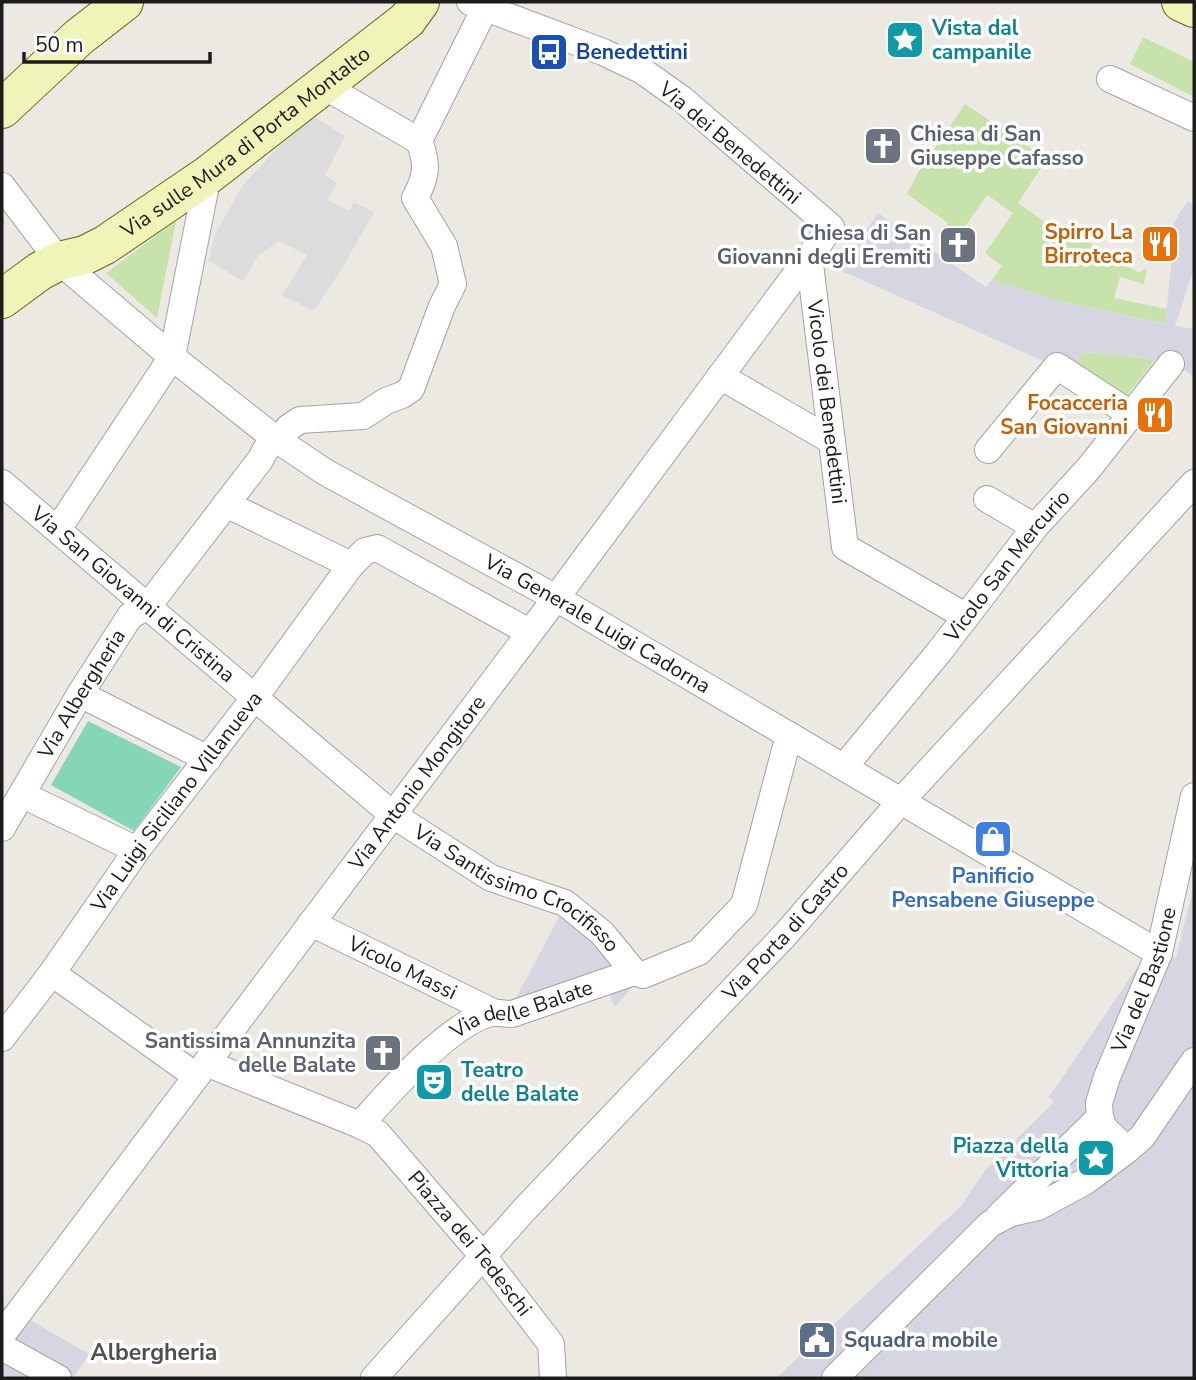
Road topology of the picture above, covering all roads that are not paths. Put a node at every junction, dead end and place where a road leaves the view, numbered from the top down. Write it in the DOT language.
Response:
graph roads {
  1 [pos="108,2"];
  2 [pos="124,2"];
  3 [pos="420,2"];
  4 [pos="1181,2"];
  5 [pos="478,5"];
  6 [pos="1194,8"];
  7 [pos="79,37"];
  8 [pos="1110,79"];
  9 [pos="322,85"];
  10 [pos="2,109"];
  11 [pos="1194,118"];
  12 [pos="419,141"];
  13 [pos="208,175"];
  14 [pos="2,186"];
  15 [pos="831,227"];
  16 [pos="809,256"];
  17 [pos="59,261"];
  18 [pos="2,299"];
  19 [pos="172,357"];
  20 [pos="1171,364"];
  21 [pos="720,376"];
  22 [pos="1132,415"];
  23 [pos="277,439"];
  24 [pos="832,441"];
  25 [pos="988,450"];
  26 [pos="2,483"];
  27 [pos="1194,484"];
  28 [pos="987,499"];
  29 [pos="226,504"];
  30 [pos="1035,527"];
  31 [pos="58,529"];
  32 [pos="351,565"];
  33 [pos="556,598"];
  34 [pos="148,606"];
  35 [pos="965,616"];
  36 [pos="530,632"];
  37 [pos="79,694"];
  38 [pos="255,697"];
  39 [pos="789,735"];
  40 [pos="208,759"];
  41 [pos="844,767"];
  42 [pos="23,795"];
  43 [pos="1194,796"];
  44 [pos="901,801"];
  45 [pos="393,814"];
  46 [pos="2,828"];
  47 [pos="137,850"];
  48 [pos="311,923"];
  49 [pos="1159,953"];
  50 [pos="634,972"];
  51 [pos="52,973"];
  52 [pos="493,1012"];
  53 [pos="2,1038"];
  54 [pos="1194,1061"];
  55 [pos="201,1070"];
  56 [pos="1100,1118"];
  57 [pos="360,1125"];
  58 [pos="1128,1150"];
  59 [pos="990,1224"];
  60 [pos="483,1256"];
  61 [pos="2,1335"];
  62 [pos="2,1347"];
  63 [pos="842,1376"];
  64 [pos="58,1378"];
  65 [pos="374,1378"];
  66 [pos="552,1378"];
  1 -- 7 [label="street"];
  2 -- 7 [label="street"];
  3 -- 9 [label="street, Via sulle Mura di Porta Montalto"];
  4 -- 6 [label="street"];
  5 -- 12 [label="street"];
  5 -- 15 [label="street, Via dei Benedettini"];
  7 -- 10 [label="street"];
  8 -- 11 [label="street"];
  9 -- 12 [label="street"];
  9 -- 13 [label="street, Via sulle Mura di Porta Montalto"];
  12 -- 23 [label="street, Via Albergheria"];
  13 -- 17 [label="street, Via sulle Mura di Porta Montalto"];
  13 -- 19 [label="street"];
  14 -- 17 [label="street, Via Generale Luigi Cadorna"];
  15 -- 16 [label="street, Via Antonio Mongitore"];
  16 -- 21 [label="street, Via Antonio Mongitore"];
  16 -- 24 [label="street, Vicolo dei Benedettini"];
  17 -- 18 [label="street, Via sulle Mura di Porta Montalto"];
  17 -- 19 [label="street, Via Generale Luigi Cadorna"];
  19 -- 23 [label="street, Via Generale Luigi Cadorna"];
  19 -- 31 [label="street"];
  20 -- 22 [label="street, Vicolo San Mercurio"];
  21 -- 24 [label="street"];
  21 -- 33 [label="street, Via Antonio Mongitore"];
  22 -- 25 [label="street"];
  22 -- 30 [label="street, Vicolo San Mercurio"];
  23 -- 29 [label="street, Via Albergheria"];
  23 -- 33 [label="street, Via Generale Luigi Cadorna"];
  24 -- 35 [label="street, Vicolo dei Benedettini"];
  26 -- 31 [label="street, Via San Giovanni di Cristina"];
  27 -- 44 [label="street, Via Porta di Castro"];
  28 -- 30 [label="street"];
  29 -- 32 [label="street"];
  29 -- 34 [label="street, Via Albergheria"];
  30 -- 35 [label="street, Vicolo San Mercurio"];
  31 -- 34 [label="street, Via San Giovanni di Cristina"];
  32 -- 36 [label="street"];
  32 -- 38 [label="street, Via Luigi Siciliano Villanueva"];
  33 -- 36 [label="street, Via Antonio Mongitore"];
  33 -- 39 [label="street, Via Generale Luigi Cadorna"];
  34 -- 37 [label="street, Via Albergheria"];
  34 -- 38 [label="street, Via San Giovanni di Cristina"];
  35 -- 41 [label="street, Vicolo San Mercurio"];
  36 -- 45 [label="street, Via Antonio Mongitore"];
  37 -- 40 [label="street"];
  37 -- 42 [label="street, Via Albergheria"];
  38 -- 40 [label="street, Via Luigi Siciliano Villanueva"];
  38 -- 45 [label="street, Via San Giovanni di Cristina"];
  39 -- 41 [label="street, Via Generale Luigi Cadorna"];
  39 -- 50 [label="street, Via delle Balate"];
  40 -- 47 [label="street, Via Luigi Siciliano Villanueva"];
  41 -- 44 [label="street, Via Generale Luigi Cadorna"];
  42 -- 46 [label="street, Via Albergheria"];
  42 -- 47 [label="street"];
  43 -- 49 [label="street, Via del Bastione"];
  44 -- 49 [label="street, Via Generale Luigi Cadorna"];
  44 -- 60 [label="street, Via Porta di Castro"];
  45 -- 48 [label="street, Via Antonio Mongitore"];
  45 -- 50 [label="street, Via Santissimo Crocifisso"];
  47 -- 51 [label="street, Via Luigi Siciliano Villanueva"];
  48 -- 52 [label="street, Vicolo Massi"];
  48 -- 55 [label="street, Via Antonio Mongitore"];
  49 -- 56 [label="street, Via del Bastione"];
  50 -- 52 [label="street, Via delle Balate"];
  51 -- 53 [label="street, Via Luigi Siciliano Villanueva"];
  51 -- 55 [label="street"];
  52 -- 57 [label="street, Via delle Balate"];
  54 -- 58 [label="street"];
  55 -- 57 [label="street"];
  55 -- 61 [label="street, Via Antonio Mongitore"];
  56 -- 58 [label="street"];
  56 -- 59 [label="street"];
  57 -- 60 [label="street, Piazza dei Tedeschi"];
  58 -- 59 [label="street"];
  59 -- 63 [label="street"];
  60 -- 65 [label="street, Via Porta di Castro"];
  60 -- 66 [label="street, Piazza dei Tedeschi"];
  62 -- 64 [label="street"];
}
